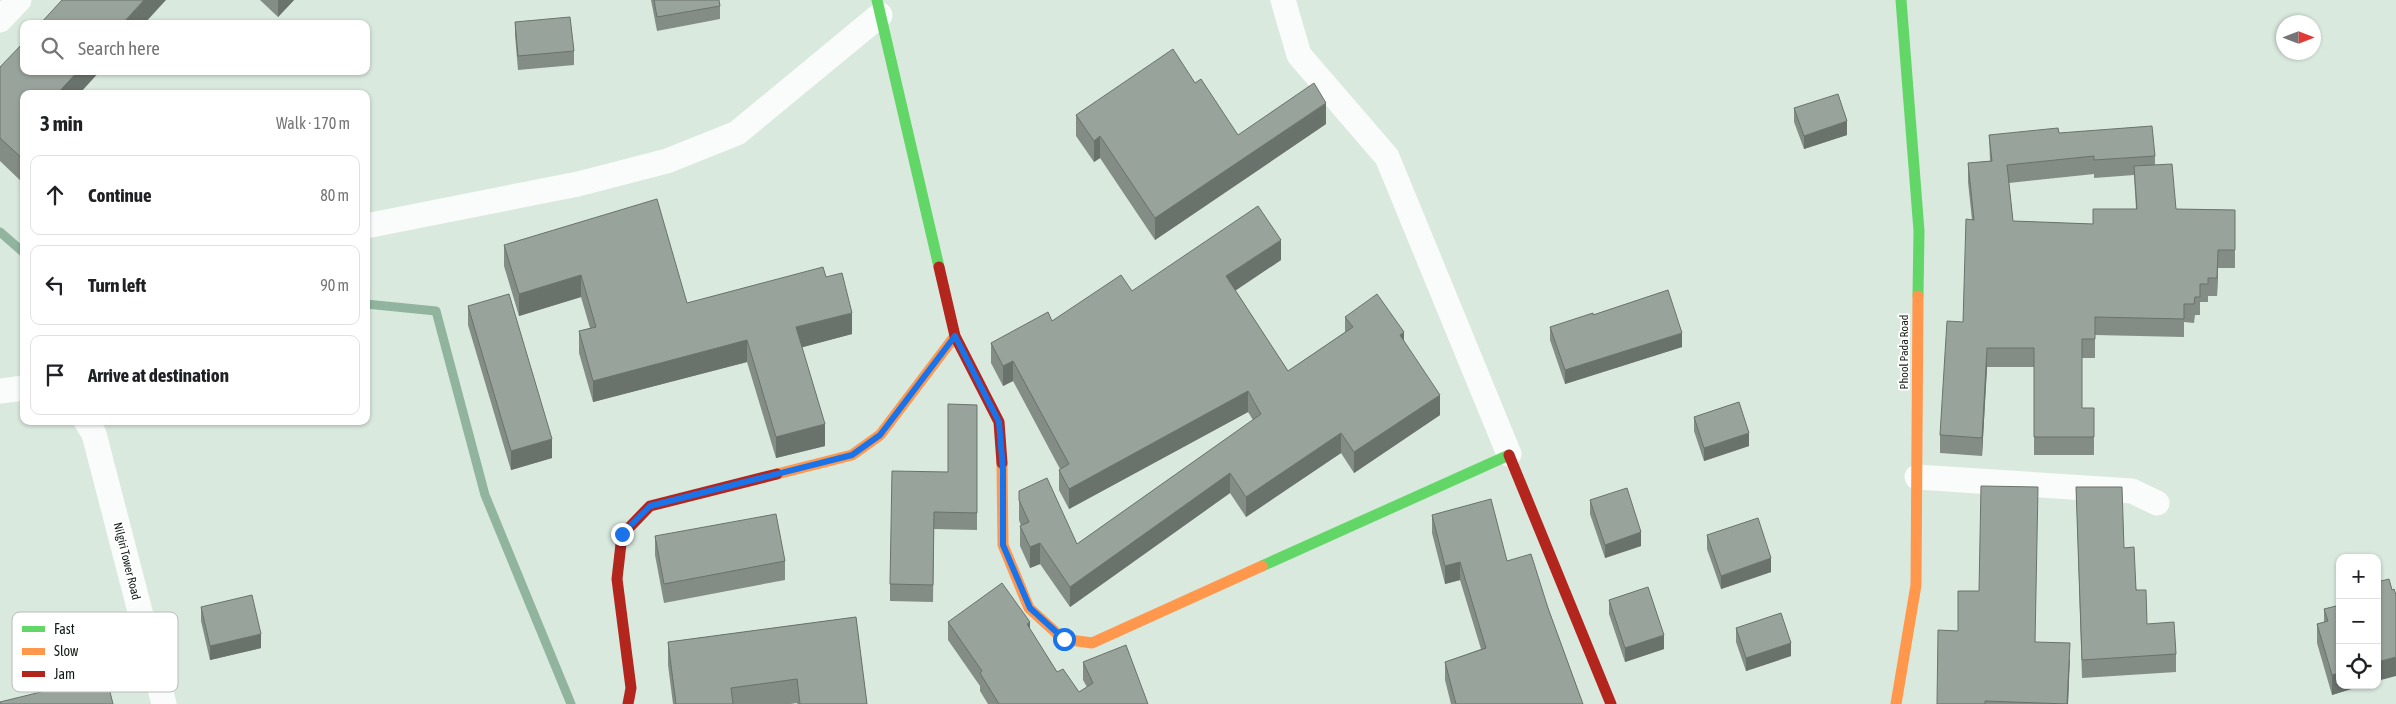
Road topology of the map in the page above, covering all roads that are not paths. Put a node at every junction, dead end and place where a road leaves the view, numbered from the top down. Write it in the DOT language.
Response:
graph roads {
  1 [pos="19,0"];
  2 [pos="1283,0"];
  3 [pos="1901,0"];
  4 [pos="879,8"];
  5 [pos="0,20"];
  6 [pos="370,225"];
  7 [pos="955,336"];
  8 [pos="20,388"];
  9 [pos="0,391"];
  10 [pos="88,425"];
  11 [pos="1509,454"];
  12 [pos="1917,477"];
  13 [pos="2157,503"];
  14 [pos="140,612"];
  15 [pos="628,704"];
  16 [pos="1611,704"];
  17 [pos="1896,704"];
  1 -- 5 [label="street"];
  2 -- 11 [label="street"];
  3 -- 12 [label="street, Phool Pada Road"];
  4 -- 6 [label="street"];
  4 -- 7 [label="street"];
  7 -- 11 [label="street"];
  7 -- 15 [label="street"];
  8 -- 9 [label="street"];
  10 -- 14 [label="street, Nilgiri Tower Road"];
  11 -- 16 [label="street"];
  12 -- 13 [label="street"];
  12 -- 17 [label="street, Phool Pada Road"];
}
